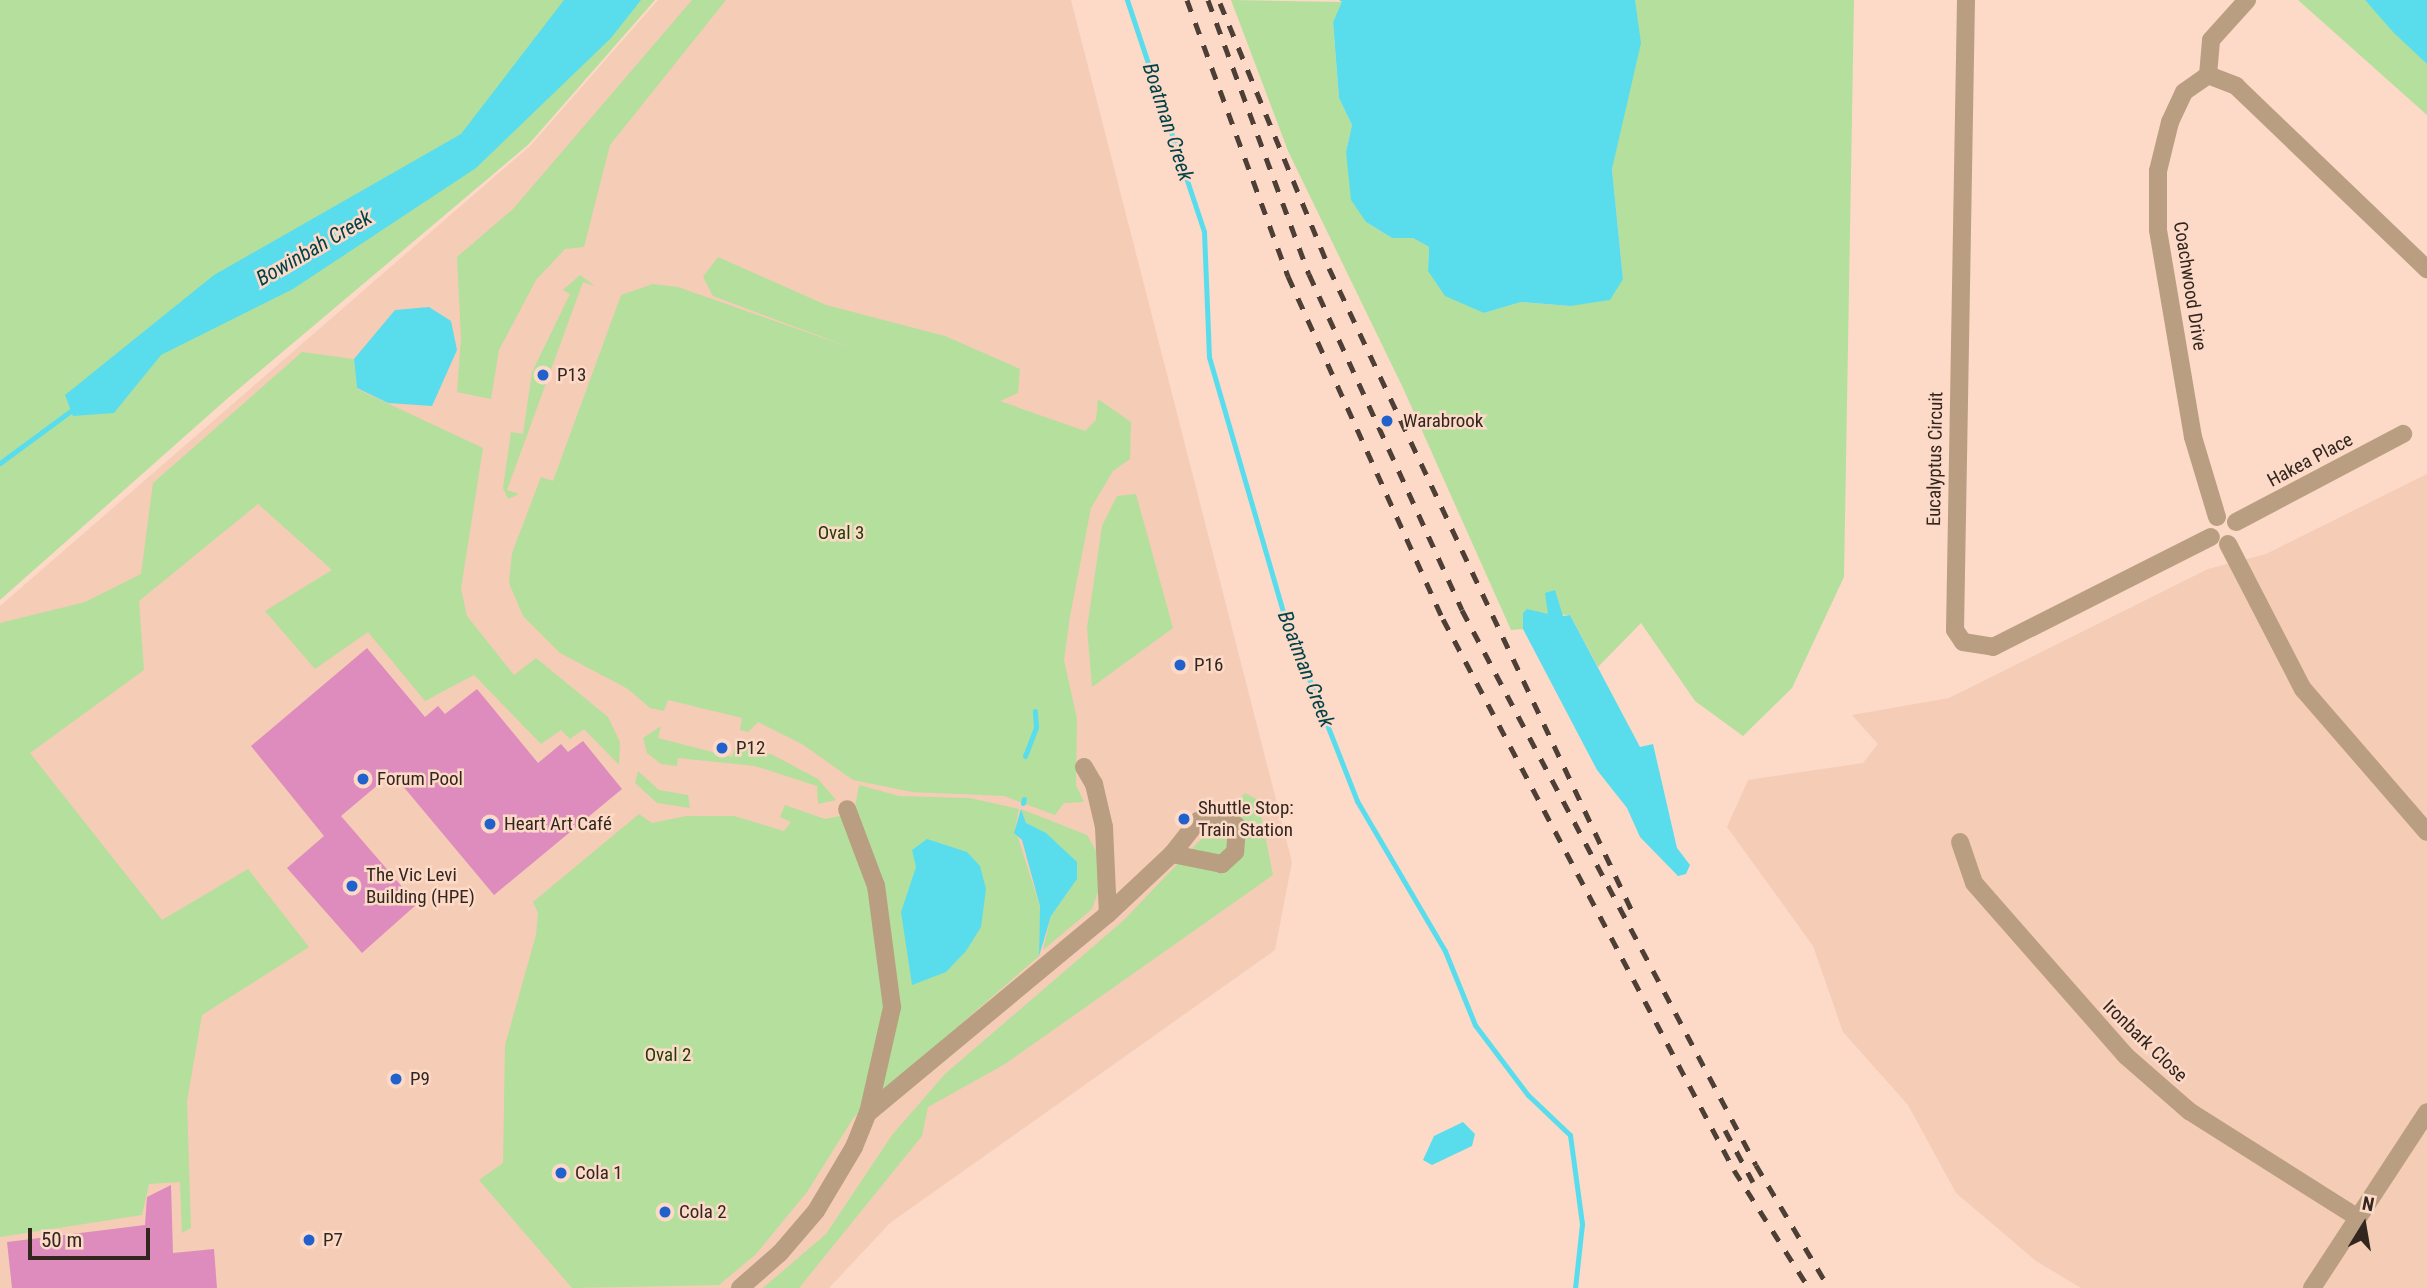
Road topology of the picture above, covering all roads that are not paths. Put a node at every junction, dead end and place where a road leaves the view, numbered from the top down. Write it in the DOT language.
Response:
graph roads {
  1 [pos="1966,0"];
  2 [pos="2247,0"];
  3 [pos="2208,75"];
  4 [pos="2427,269"];
  5 [pos="2403,434"];
  6 [pos="2217,517"];
  7 [pos="2236,522"];
  8 [pos="2211,537"];
  9 [pos="2228,544"];
  10 [pos="1084,767"];
  11 [pos="847,809"];
  12 [pos="2427,832"];
  13 [pos="1960,842"];
  14 [pos="1172,854"];
  15 [pos="1108,914"];
  16 [pos="2427,1112"];
  17 [pos="868,1113"];
  18 [pos="2355,1216"];
  19 [pos="740,1288"];
  20 [pos="2312,1288"];
  1 -- 8 [label="street, Eucalyptus Circuit"];
  2 -- 3 [label="street"];
  3 -- 4 [label="street"];
  3 -- 6 [label="street, Coachwood Drive"];
  5 -- 7 [label="street, Hakea Place"];
  6 -- 7 [label="street"];
  6 -- 8 [label="street"];
  7 -- 9 [label="street"];
  8 -- 9 [label="street"];
  9 -- 12 [label="street"];
  10 -- 15 [label="street"];
  11 -- 17 [label="street"];
  13 -- 18 [label="street, Ironbark Close"];
  14 -- 15 [label="street"];
  15 -- 17 [label="street"];
  16 -- 18 [label="street"];
  17 -- 19 [label="street"];
  18 -- 20 [label="street"];
}
